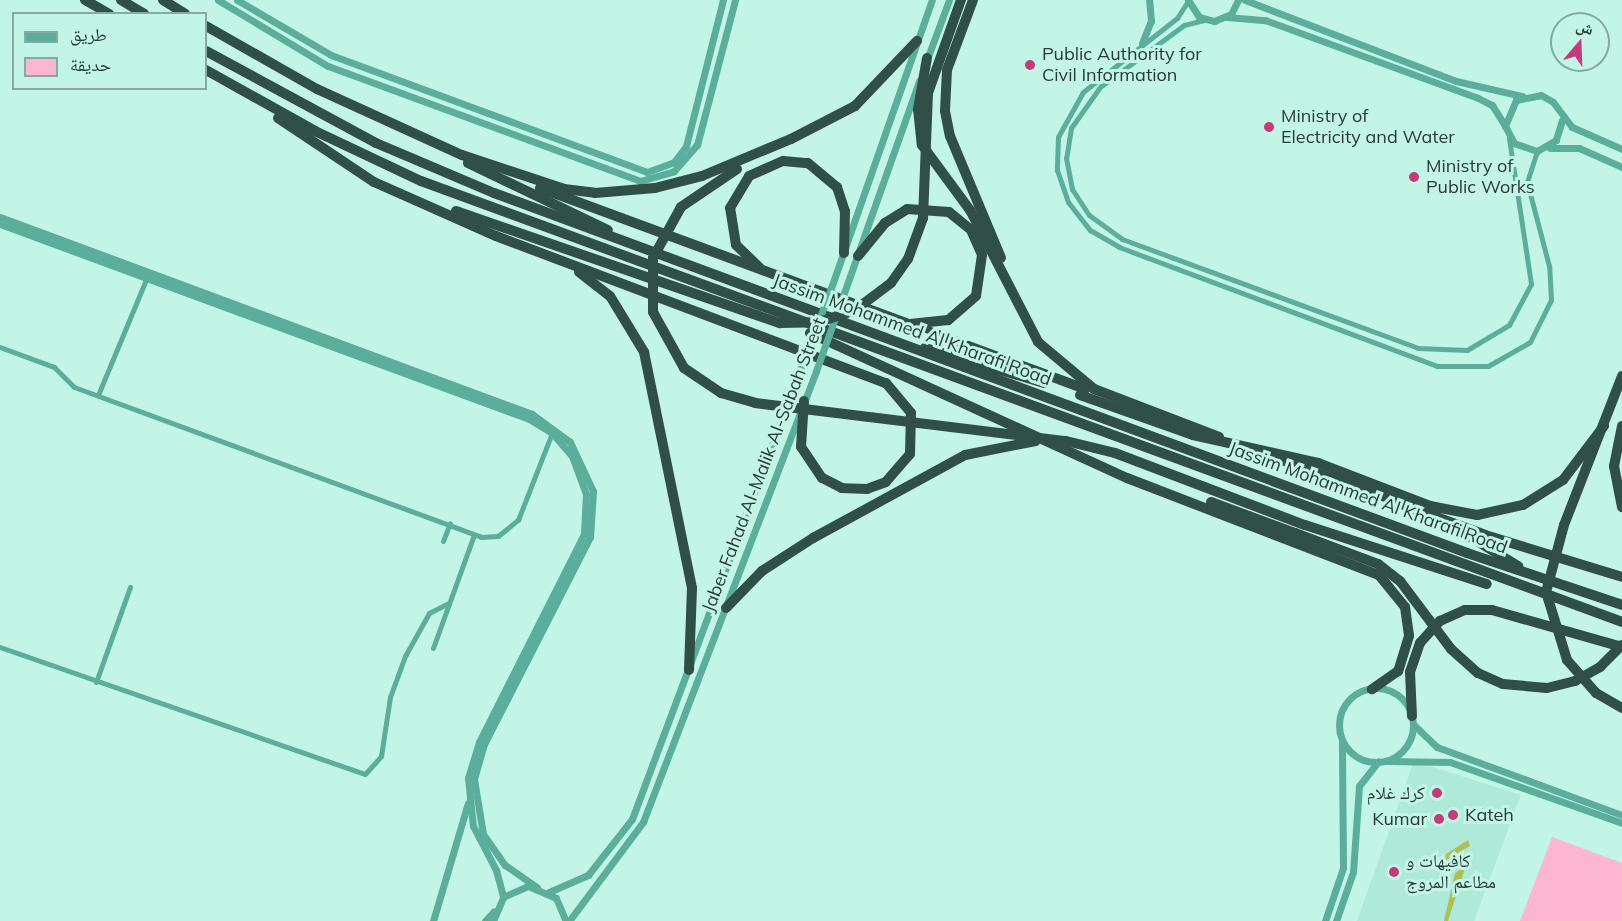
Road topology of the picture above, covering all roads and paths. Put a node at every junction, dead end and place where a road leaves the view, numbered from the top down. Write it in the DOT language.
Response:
graph roads {
  1 [pos="85,0"];
  2 [pos="122,0"];
  3 [pos="163,0"];
  4 [pos="218,0"];
  5 [pos="237,0"];
  6 [pos="723,0"];
  7 [pos="735,0"];
  8 [pos="932,0"];
  9 [pos="949,0"];
  10 [pos="960,0"];
  11 [pos="973,0"];
  12 [pos="1149,0"];
  13 [pos="1188,0"];
  14 [pos="1238,0"];
  15 [pos="1245,0"];
  16 [pos="106,12"];
  17 [pos="141,12"];
  18 [pos="182,12"];
  19 [pos="1227,17"];
  20 [pos="1205,20"];
  21 [pos="207,27"];
  22 [pos="713,41"];
  23 [pos="917,41"];
  24 [pos="1142,43"];
  25 [pos="724,44"];
  26 [pos="941,49"];
  27 [pos="207,52"];
  28 [pos="927,58"];
  29 [pos="207,71"];
  30 [pos="1522,96"];
  31 [pos="262,104"];
  32 [pos="1562,120"];
  33 [pos="1505,126"];
  34 [pos="405,128"];
  35 [pos="1509,136"];
  36 [pos="791,139"];
  37 [pos="1622,149"];
  38 [pos="1541,150"];
  39 [pos="462,155"];
  40 [pos="1622,167"];
  41 [pos="396,192"];
  42 [pos="0,218"];
  43 [pos="0,224"];
  44 [pos="629,243"];
  45 [pos="844,253"];
  46 [pos="547,255"];
  47 [pos="858,256"];
  48 [pos="998,264"];
  49 [pos="148,276"];
  50 [pos="775,278"];
  51 [pos="1011,292"];
  52 [pos="740,300"];
  53 [pos="894,322"];
  54 [pos="0,347"];
  55 [pos="916,349"];
  56 [pos="996,358"];
  57 [pos="1622,376"];
  58 [pos="1044,382"];
  59 [pos="98,395"];
  60 [pos="1111,397"];
  61 [pos="804,401"];
  62 [pos="1604,426"];
  63 [pos="1622,426"];
  64 [pos="552,433"];
  65 [pos="1066,441"];
  66 [pos="1081,455"];
  67 [pos="1622,507"];
  68 [pos="1434,517"];
  69 [pos="450,523"];
  70 [pos="474,535"];
  71 [pos="443,541"];
  72 [pos="1622,577"];
  73 [pos="130,587"];
  74 [pos="1576,593"];
  75 [pos="1557,601"];
  76 [pos="449,603"];
  77 [pos="1622,605"];
  78 [pos="726,608"];
  79 [pos="1622,622"];
  80 [pos="1622,646"];
  81 [pos="0,647"];
  82 [pos="433,648"];
  83 [pos="689,670"];
  84 [pos="96,682"];
  85 [pos="1372,689"];
  86 [pos="1622,708"];
  87 [pos="1413,720"];
  88 [pos="1341,734"];
  89 [pos="1386,761"];
  90 [pos="1378,762"];
  91 [pos="468,803"];
  92 [pos="1622,815"];
  93 [pos="1622,823"];
  94 [pos="537,887"];
  95 [pos="549,892"];
  96 [pos="503,897"];
  97 [pos="494,911"];
  98 [pos="433,921"];
  99 [pos="485,921"];
  100 [pos="493,921"];
  101 [pos="567,921"];
  102 [pos="1326,921"];
  103 [pos="1336,921"];
  1 -- 16 [label="highway"];
  2 -- 17 [label="highway"];
  3 -- 18 [label="highway"];
  4 -- 25 [label="street"];
  5 -- 22 [label="street"];
  6 -- 22 [label="street"];
  7 -- 25 [label="street"];
  8 -- 23 [label="street, Jaber Fahad Al-Malik Al-Sabah Street"];
  9 -- 28 [label="street, Jaber Fahad Al-Malik Al-Sabah Street"];
  10 -- 26 [label="highway, bridge"];
  11 -- 51 [label="highway"];
  12 -- 24 [label="street"];
  13 -- 20 [label="street"];
  13 -- 24 [label="street"];
  14 -- 19 [label="street"];
  15 -- 30 [label="street"];
  19 -- 20 [label="street"];
  19 -- 33 [label="street"];
  20 -- 35 [label="street"];
  21 -- 34 [label="highway"];
  22 -- 25 [label="street"];
  23 -- 36 [label="highway"];
  23 -- 45 [label="street, Jaber Fahad Al-Malik Al-Sabah Street"];
  24 -- 38 [label="street"];
  26 -- 41 [label="highway, bridge"];
  26 -- 48 [label="highway, bridge"];
  27 -- 44 [label="highway, Jassim Mohammed Al Kharafi Road"];
  28 -- 47 [label="street, Jaber Fahad Al-Malik Al-Sabah Street"];
  28 -- 48 [label="highway"];
  29 -- 31 [label="highway, Jassim Mohammed Al Kharafi Road"];
  30 -- 32 [label="street"];
  30 -- 33 [label="street"];
  31 -- 41 [label="highway"];
  31 -- 52 [label="highway, Jassim Mohammed Al Kharafi Road"];
  32 -- 37 [label="street"];
  32 -- 38 [label="street"];
  33 -- 35 [label="street"];
  34 -- 39 [label="highway"];
  34 -- 44 [label="highway"];
  35 -- 38 [label="street"];
  36 -- 39 [label="highway"];
  36 -- 65 [label="highway, bridge"];
  38 -- 40 [label="street"];
  39 -- 50 [label="highway"];
  41 -- 46 [label="highway"];
  42 -- 49 [label="street"];
  43 -- 49 [label="street"];
  44 -- 55 [label="highway, Jassim Mohammed Al Kharafi Road"];
  45 -- 50 [label="highway"];
  45 -- 83 [label="street, Jaber Fahad Al-Malik Al-Sabah Street, bridge"];
  46 -- 61 [label="highway"];
  46 -- 83 [label="highway"];
  47 -- 53 [label="highway"];
  47 -- 61 [label="street, Jaber Fahad Al-Malik Al-Sabah Street, bridge"];
  48 -- 51 [label="highway"];
  49 -- 59 [label="street"];
  49 -- 64 [label="street"];
  49 -- 94 [label="street"];
  50 -- 53 [label="highway"];
  51 -- 60 [label="highway"];
  52 -- 66 [label="highway"];
  52 -- 75 [label="highway, Jassim Mohammed Al Kharafi Road"];
  53 -- 56 [label="highway"];
  54 -- 59 [label="street"];
  55 -- 58 [label="highway"];
  55 -- 74 [label="highway, Jassim Mohammed Al Kharafi Road"];
  56 -- 58 [label="highway"];
  56 -- 60 [label="highway"];
  57 -- 62 [label="highway"];
  58 -- 62 [label="highway, bridge"];
  59 -- 69 [label="street"];
  60 -- 68 [label="highway"];
  61 -- 78 [label="street, Jaber Fahad Al-Malik Al-Sabah Street"];
  62 -- 86 [label="highway, bridge"];
  63 -- 67 [label="highway"];
  64 -- 70 [label="street"];
  64 -- 91 [label="street"];
  65 -- 75 [label="highway"];
  65 -- 78 [label="highway, bridge"];
  66 -- 80 [label="highway, bridge"];
  66 -- 85 [label="highway"];
  68 -- 72 [label="highway"];
  68 -- 74 [label="highway"];
  69 -- 70 [label="street"];
  69 -- 71 [label="street"];
  70 -- 76 [label="street"];
  73 -- 84 [label="street"];
  74 -- 77 [label="highway, Jassim Mohammed Al Kharafi Road"];
  75 -- 79 [label="highway, Jassim Mohammed Al Kharafi Road"];
  76 -- 82 [label="street"];
  76 -- 84 [label="street"];
  78 -- 101 [label="street, Jaber Fahad Al-Malik Al-Sabah Street"];
  80 -- 87 [label="highway"];
  81 -- 84 [label="street"];
  83 -- 95 [label="street, Jaber Fahad Al-Malik Al-Sabah Street"];
  85 -- 87 [label="street"];
  85 -- 88 [label="street"];
  87 -- 89 [label="street"];
  87 -- 92 [label="street"];
  88 -- 90 [label="street"];
  88 -- 102 [label="street"];
  89 -- 90 [label="street"];
  89 -- 93 [label="street"];
  90 -- 103 [label="street"];
  91 -- 96 [label="street"];
  91 -- 98 [label="street"];
  94 -- 95 [label="street"];
  94 -- 96 [label="street"];
  95 -- 101 [label="street"];
  96 -- 97 [label="street"];
  97 -- 99 [label="street"];
  97 -- 100 [label="street"];
}
